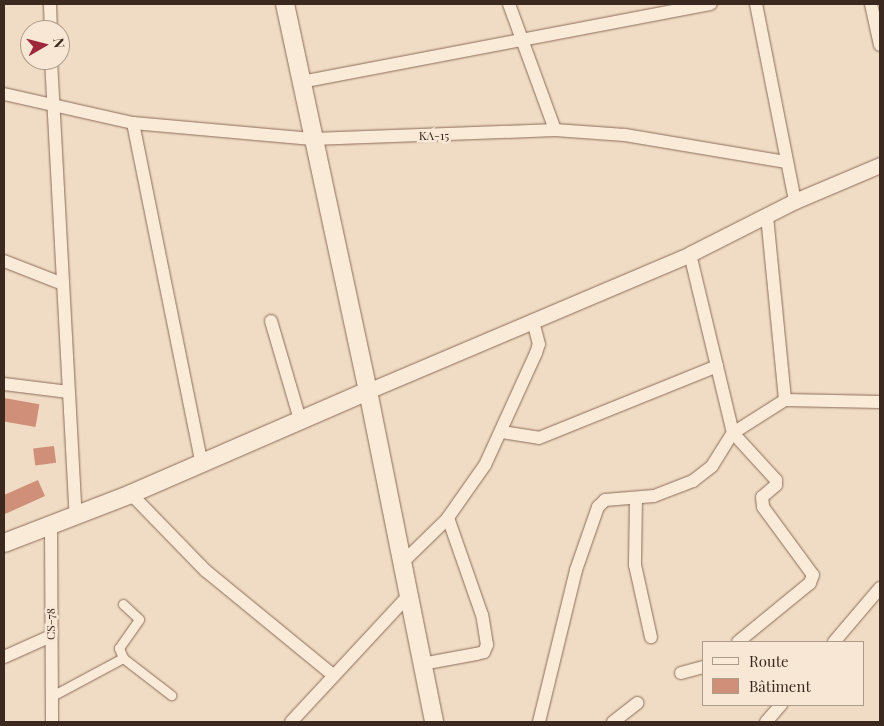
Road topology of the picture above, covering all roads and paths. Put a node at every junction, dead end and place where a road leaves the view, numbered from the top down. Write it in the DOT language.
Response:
graph roads {
  1 [pos="50,4"];
  2 [pos="285,4"];
  3 [pos="509,4"];
  4 [pos="711,4"];
  5 [pos="756,4"];
  6 [pos="871,4"];
  7 [pos="51,20"];
  8 [pos="522,41"];
  9 [pos="880,44"];
  10 [pos="51,70"];
  11 [pos="301,82"];
  12 [pos="4,94"];
  13 [pos="52,107"];
  14 [pos="132,123"];
  15 [pos="555,130"];
  16 [pos="312,139"];
  17 [pos="788,162"];
  18 [pos="880,165"];
  19 [pos="795,201"];
  20 [pos="767,216"];
  21 [pos="690,254"];
  22 [pos="4,261"];
  23 [pos="63,284"];
  24 [pos="271,321"];
  25 [pos="533,321"];
  26 [pos="718,366"];
  27 [pos="4,384"];
  28 [pos="368,391"];
  29 [pos="69,392"];
  30 [pos="785,400"];
  31 [pos="880,402"];
  32 [pos="301,423"];
  33 [pos="502,432"];
  34 [pos="733,432"];
  35 [pos="202,464"];
  36 [pos="131,494"];
  37 [pos="636,498"];
  38 [pos="76,516"];
  39 [pos="448,518"];
  40 [pos="51,525"];
  41 [pos="4,543"];
  42 [pos="403,562"];
  43 [pos="880,588"];
  44 [pos="409,595"];
  45 [pos="122,604"];
  46 [pos="51,636"];
  47 [pos="651,637"];
  48 [pos="739,641"];
  49 [pos="835,641"];
  50 [pos="4,657"];
  51 [pos="123,658"];
  52 [pos="422,664"];
  53 [pos="702,667"];
  54 [pos="332,674"];
  55 [pos="681,674"];
  56 [pos="172,695"];
  57 [pos="52,696"];
  58 [pos="637,704"];
  59 [pos="779,706"];
  60 [pos="52,722"];
  61 [pos="290,722"];
  62 [pos="434,722"];
  63 [pos="539,722"];
  64 [pos="612,722"];
  65 [pos="766,722"];
  1 -- 7 [label="street"];
  2 -- 11 [label="main road"];
  3 -- 8 [label="street"];
  4 -- 8 [label="street"];
  5 -- 17 [label="street"];
  6 -- 9 [label="street"];
  8 -- 11 [label="street"];
  8 -- 15 [label="street"];
  10 -- 13 [label="street"];
  11 -- 16 [label="main road"];
  12 -- 13 [label="street, KA-15"];
  13 -- 14 [label="street, KA-15"];
  13 -- 23 [label="street"];
  14 -- 16 [label="street, KA-15"];
  14 -- 35 [label="street"];
  15 -- 16 [label="street, KA-15"];
  15 -- 17 [label="street, KA-15"];
  16 -- 28 [label="main road"];
  17 -- 19 [label="street"];
  18 -- 19 [label="street"];
  19 -- 20 [label="street"];
  20 -- 21 [label="street"];
  20 -- 30 [label="street"];
  21 -- 25 [label="street"];
  21 -- 26 [label="street"];
  22 -- 23 [label="street"];
  23 -- 29 [label="street"];
  24 -- 32 [label="street"];
  25 -- 28 [label="street"];
  25 -- 33 [label="street"];
  26 -- 33 [label="street"];
  26 -- 34 [label="street"];
  27 -- 29 [label="street"];
  28 -- 32 [label="main road"];
  28 -- 42 [label="main road"];
  29 -- 38 [label="street"];
  30 -- 31 [label="street"];
  30 -- 34 [label="street"];
  32 -- 35 [label="main road"];
  33 -- 39 [label="street"];
  34 -- 37 [label="street"];
  34 -- 48 [label="street"];
  35 -- 36 [label="main road"];
  36 -- 38 [label="main road"];
  36 -- 54 [label="street"];
  37 -- 47 [label="street"];
  37 -- 63 [label="street"];
  38 -- 40 [label="main road"];
  39 -- 42 [label="street"];
  39 -- 52 [label="street"];
  40 -- 41 [label="main road"];
  40 -- 46 [label="street, CS-78"];
  42 -- 44 [label="main road"];
  43 -- 49 [label="street"];
  44 -- 52 [label="main road"];
  44 -- 54 [label="street"];
  45 -- 51 [label="street"];
  46 -- 50 [label="street"];
  46 -- 57 [label="street, CS-78"];
  51 -- 56 [label="street"];
  51 -- 57 [label="street"];
  52 -- 62 [label="main road"];
  53 -- 55 [label="street"];
  54 -- 61 [label="street"];
  57 -- 60 [label="street, CS-78"];
  58 -- 64 [label="street"];
  59 -- 65 [label="street"];
}
